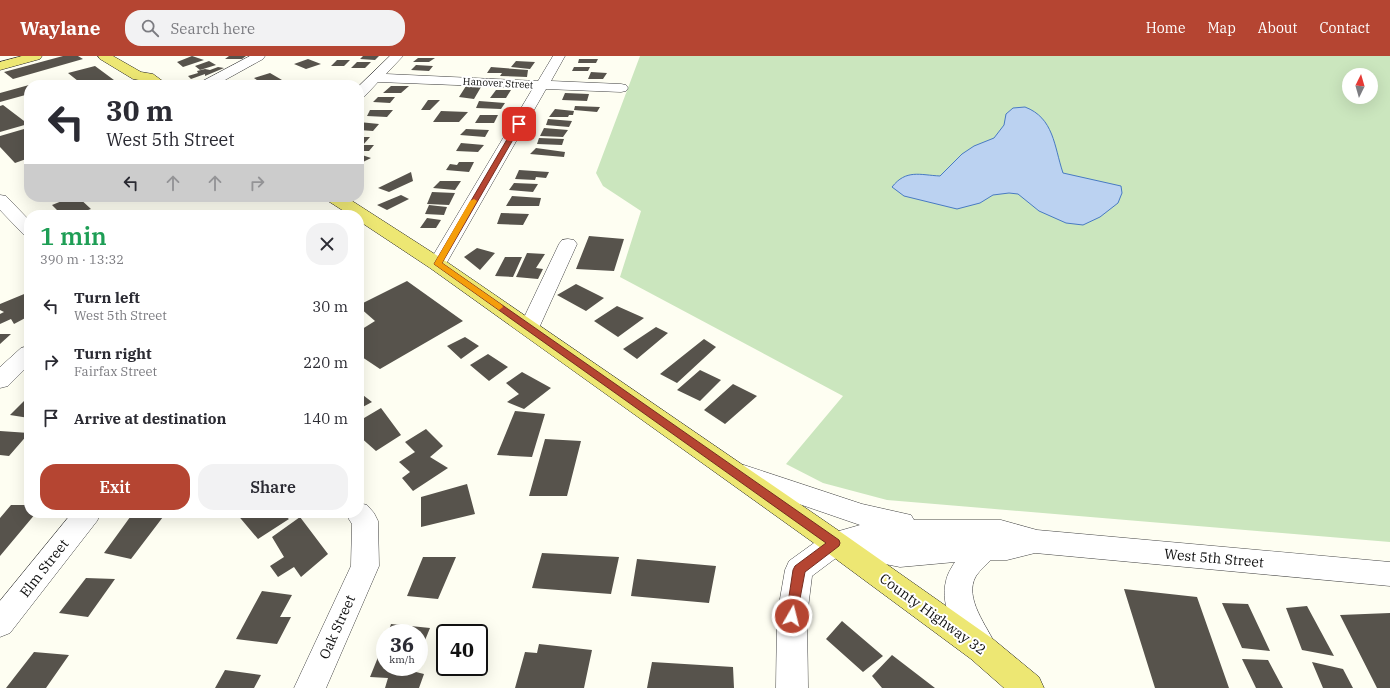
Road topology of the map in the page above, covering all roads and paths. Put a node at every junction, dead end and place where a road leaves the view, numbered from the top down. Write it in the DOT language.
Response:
graph roads {
  1 [pos="10,56"];
  2 [pos="36,56"];
  3 [pos="104,56"];
  4 [pos="126,56"];
  5 [pos="259,56"];
  6 [pos="397,56"];
  7 [pos="559,56"];
  8 [pos="0,59"];
  9 [pos="0,66"];
  10 [pos="148,77"];
  11 [pos="375,78"];
  12 [pos="153,80"];
  13 [pos="215,80"];
  14 [pos="542,85"];
  15 [pos="621,88"];
  16 [pos="364,89"];
  17 [pos="0,200"];
  18 [pos="342,202"];
  19 [pos="354,210"];
  20 [pos="364,216"];
  21 [pos="24,225"];
  22 [pos="568,244"];
  23 [pos="438,264"];
  24 [pos="529,328"];
  25 [pos="24,358"];
  26 [pos="0,380"];
  27 [pos="733,471"];
  28 [pos="84,518"];
  29 [pos="362,518"];
  30 [pos="942,531"];
  31 [pos="1037,542"];
  32 [pos="835,543"];
  33 [pos="985,549"];
  34 [pos="1390,574"];
  35 [pos="0,623"];
  36 [pos="982,649"];
  37 [pos="310,688"];
  38 [pos="792,688"];
  39 [pos="1028,688"];
  1 -- 8 [label="main road"];
  2 -- 9 [label="main road"];
  3 -- 10 [label="main road"];
  4 -- 10 [label="main road"];
  5 -- 13 [label="street"];
  6 -- 11 [label="street"];
  7 -- 14 [label="street"];
  10 -- 12 [label="main road"];
  11 -- 14 [label="street, Hanover Street"];
  11 -- 16 [label="street"];
  14 -- 15 [label="street, Hanover Street"];
  14 -- 23 [label="street"];
  17 -- 21 [label="street"];
  18 -- 19 [label="main road, West 5th Street"];
  20 -- 23 [label="main road, West 5th Street"];
  22 -- 24 [label="street"];
  23 -- 24 [label="main road, West 5th Street"];
  24 -- 27 [label="main road, West 5th Street"];
  25 -- 26 [label="street"];
  27 -- 30 [label="street"];
  27 -- 32 [label="main road, West 5th Street"];
  28 -- 35 [label="street, Elm Street"];
  29 -- 37 [label="street, Oak Street"];
  30 -- 31 [label="street, West 5th Street"];
  30 -- 32 [label="street, West 5th Street"];
  31 -- 33 [label="street, West 5th Street"];
  31 -- 34 [label="street, West 5th Street"];
  32 -- 33 [label="street, West 5th Street"];
  32 -- 36 [label="main road, County Highway 32"];
  32 -- 38 [label="street"];
  33 -- 36 [label="street"];
  36 -- 39 [label="main road, County Highway 32"];
}
